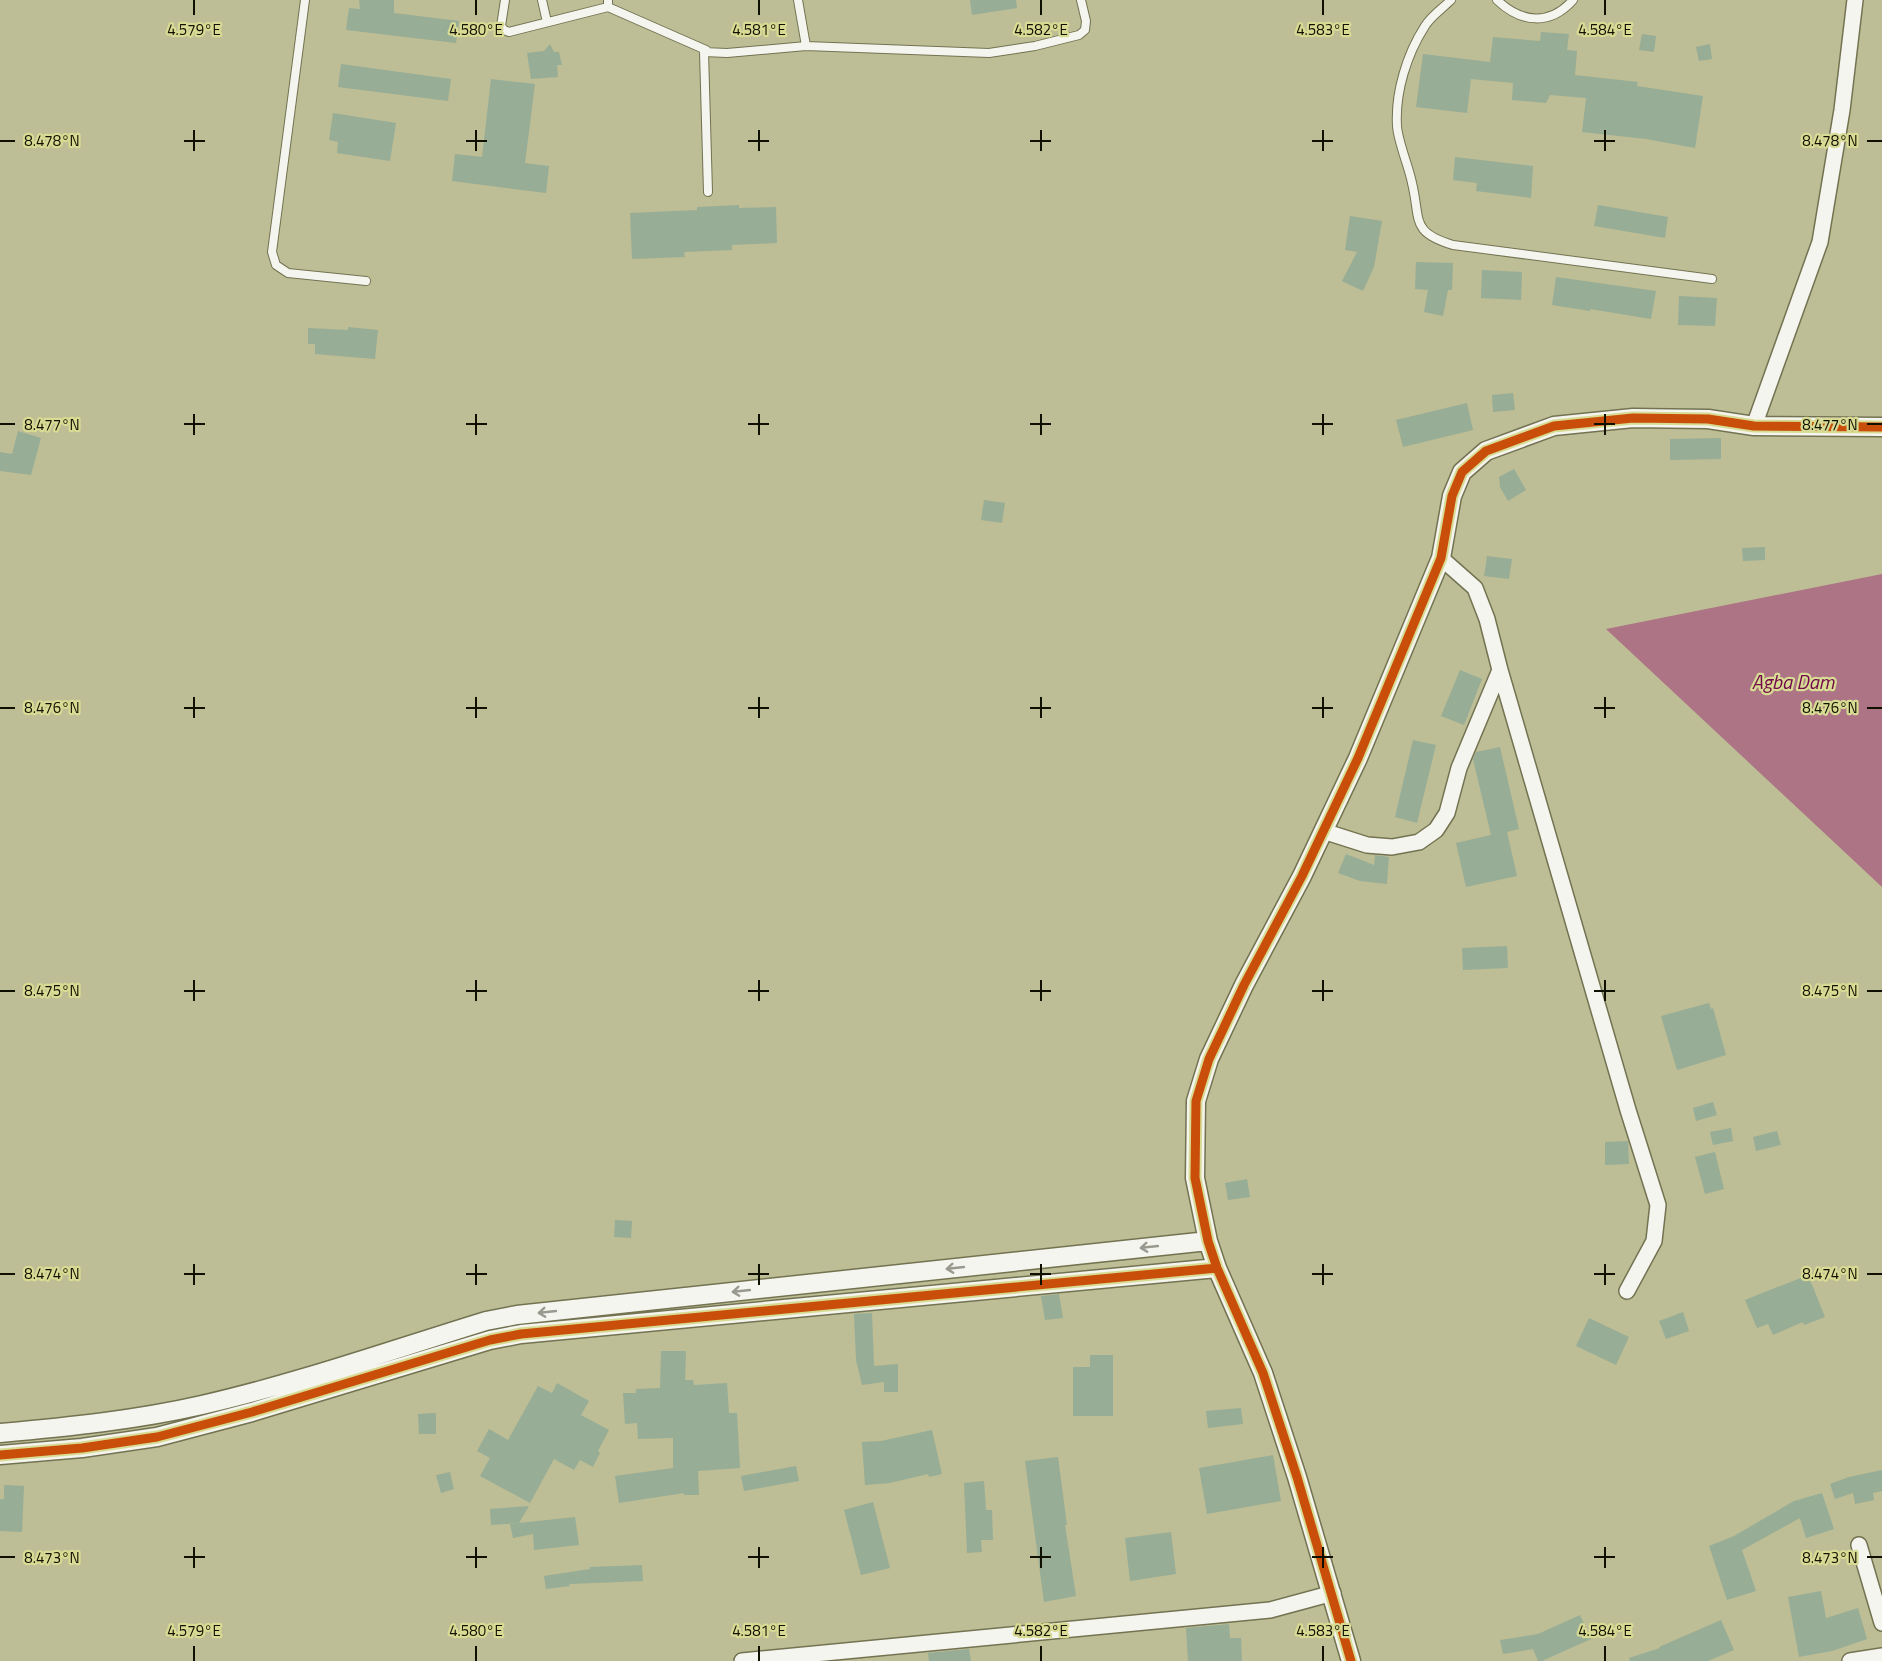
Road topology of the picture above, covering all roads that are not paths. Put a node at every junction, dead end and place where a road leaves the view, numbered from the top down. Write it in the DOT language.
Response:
graph roads {
  1 [pos="305,0"];
  2 [pos="505,0"];
  3 [pos="542,0"];
  4 [pos="798,0"];
  5 [pos="1081,0"];
  6 [pos="1451,0"];
  7 [pos="1497,0"];
  8 [pos="1573,0"];
  9 [pos="1856,0"];
  10 [pos="608,4"];
  11 [pos="547,22"];
  12 [pos="806,46"];
  13 [pos="704,52"];
  14 [pos="708,192"];
  15 [pos="1712,279"];
  16 [pos="366,281"];
  17 [pos="1754,426"];
  18 [pos="1882,427"];
  19 [pos="1441,558"];
  20 [pos="1500,670"];
  21 [pos="1323,831"];
  22 [pos="1208,1241"];
  23 [pos="1216,1268"];
  24 [pos="1627,1291"];
  25 [pos="0,1433"];
  26 [pos="0,1455"];
  27 [pos="1859,1545"];
  28 [pos="1333,1593"];
  29 [pos="1882,1623"];
  30 [pos="1882,1656"];
  31 [pos="742,1661"];
  32 [pos="1352,1661"];
  33 [pos="1850,1661"];
  1 -- 16 [label="lane"];
  2 -- 11 [label="lane"];
  3 -- 11 [label="lane"];
  4 -- 12 [label="lane"];
  5 -- 12 [label="lane"];
  6 -- 15 [label="lane"];
  7 -- 8 [label="lane"];
  9 -- 17 [label="street"];
  10 -- 11 [label="lane"];
  10 -- 13 [label="lane"];
  12 -- 13 [label="lane"];
  13 -- 14 [label="lane"];
  17 -- 18 [label="street"];
  17 -- 19 [label="street"];
  19 -- 20 [label="street"];
  19 -- 21 [label="street"];
  20 -- 21 [label="street"];
  20 -- 24 [label="street"];
  21 -- 22 [label="street"];
  22 -- 23 [label="street"];
  22 -- 25 [label="street, one-way"];
  23 -- 26 [label="street"];
  23 -- 28 [label="street"];
  27 -- 29 [label="street"];
  28 -- 31 [label="street"];
  28 -- 32 [label="street"];
  30 -- 33 [label="street"];
}
